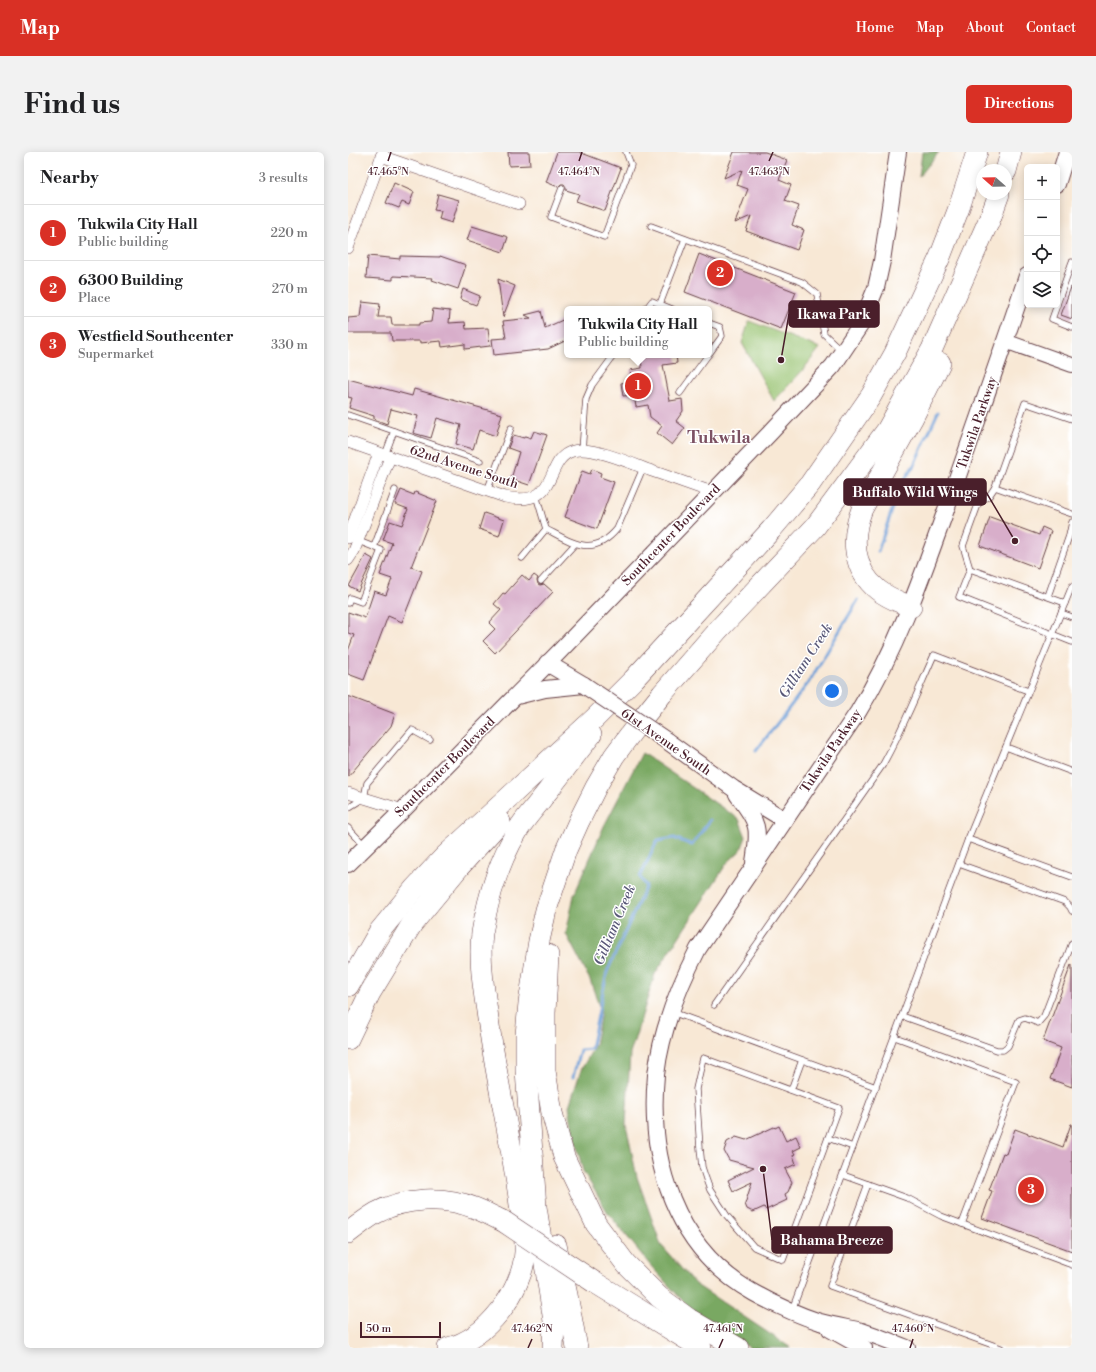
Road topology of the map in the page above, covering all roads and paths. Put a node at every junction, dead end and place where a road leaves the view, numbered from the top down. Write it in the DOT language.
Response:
graph roads {
  1 [pos="626,152"];
  2 [pos="898,152"];
  3 [pos="977,152"];
  4 [pos="1011,152"];
  5 [pos="1067,152"];
  6 [pos="382,154"];
  7 [pos="1008,164"];
  8 [pos="1060,174"];
  9 [pos="562,188"];
  10 [pos="996,203"];
  11 [pos="519,204"];
  12 [pos="651,226"];
  13 [pos="685,239"];
  14 [pos="348,248"];
  15 [pos="1072,262"];
  16 [pos="1024,285"];
  17 [pos="1060,296"];
  18 [pos="660,304"];
  19 [pos="648,306"];
  20 [pos="665,306"];
  21 [pos="1056,308"];
  22 [pos="712,324"];
  23 [pos="1072,327"];
  24 [pos="1006,341"];
  25 [pos="712,350"];
  26 [pos="843,352"];
  27 [pos="612,358"];
  28 [pos="706,358"];
  29 [pos="1072,365"];
  30 [pos="680,393"];
  31 [pos="348,415"];
  32 [pos="1072,419"];
  33 [pos="511,428"];
  34 [pos="394,431"];
  35 [pos="348,442"];
  36 [pos="582,450"];
  37 [pos="385,455"];
  38 [pos="480,461"];
  39 [pos="643,468"];
  40 [pos="995,487"];
  41 [pos="395,490"];
  42 [pos="487,491"];
  43 [pos="712,492"];
  44 [pos="536,495"];
  45 [pos="1072,514"];
  46 [pos="1072,522"];
  47 [pos="546,529"];
  48 [pos="351,539"];
  49 [pos="575,544"];
  50 [pos="374,547"];
  51 [pos="522,558"];
  52 [pos="348,560"];
  53 [pos="970,569"];
  54 [pos="541,581"];
  55 [pos="1071,591"];
  56 [pos="1048,596"];
  57 [pos="348,603"];
  58 [pos="1065,603"];
  59 [pos="911,607"];
  60 [pos="1061,612"];
  61 [pos="1072,617"];
  62 [pos="1052,635"];
  63 [pos="1072,642"];
  64 [pos="547,663"];
  65 [pos="633,680"];
  66 [pos="584,685"];
  67 [pos="1028,691"];
  68 [pos="514,697"];
  69 [pos="595,718"];
  70 [pos="637,724"];
  71 [pos="430,740"];
  72 [pos="1006,747"];
  73 [pos="1072,772"];
  74 [pos="734,789"];
  75 [pos="348,793"];
  76 [pos="364,798"];
  77 [pos="348,808"];
  78 [pos="403,810"];
  79 [pos="785,820"];
  80 [pos="348,828"];
  81 [pos="968,839"];
  82 [pos="366,846"];
  83 [pos="348,864"];
  84 [pos="959,864"];
  85 [pos="753,867"];
  86 [pos="1072,877"];
  87 [pos="1072,911"];
  88 [pos="1072,943"];
  89 [pos="348,986"];
  90 [pos="714,1005"];
  91 [pos="671,1012"];
  92 [pos="902,1016"];
  93 [pos="895,1037"];
  94 [pos="348,1039"];
  95 [pos="802,1060"];
  96 [pos="876,1087"];
  97 [pos="791,1090"];
  98 [pos="531,1134"];
  99 [pos="828,1138"];
  100 [pos="853,1147"];
  101 [pos="843,1175"];
  102 [pos="868,1184"];
  103 [pos="962,1224"];
  104 [pos="794,1230"];
  105 [pos="348,1233"];
  106 [pos="818,1241"];
  107 [pos="1072,1265"];
  108 [pos="792,1311"];
  109 [pos="820,1322"];
  110 [pos="448,1348"];
  111 [pos="553,1348"];
  112 [pos="577,1348"];
  113 [pos="701,1348"];
  114 [pos="738,1348"];
  115 [pos="864,1348"];
  116 [pos="907,1348"];
  117 [pos="1001,1348"];
  1 -- 9 [label="lane"];
  2 -- 26 [label="main road, Southcenter Boulevard"];
  3 -- 65 [label="highway"];
  4 -- 7 [label="highway"];
  5 -- 8 [label="main road"];
  6 -- 11 [label="street"];
  6 -- 14 [label="street"];
  10 -- 59 [label="highway"];
  10 -- 70 [label="highway"];
  12 -- 13 [label="lane"];
  13 -- 18 [label="lane"];
  13 -- 26 [label="lane"];
  15 -- 17 [label="lane"];
  16 -- 24 [label="main road, Tukwila Parkway"];
  18 -- 19 [label="lane"];
  18 -- 20 [label="lane"];
  21 -- 23 [label="lane"];
  22 -- 25 [label="lane"];
  24 -- 29 [label="street"];
  24 -- 59 [label="main road, Tukwila Parkway"];
  26 -- 43 [label="main road, Southcenter Boulevard"];
  27 -- 36 [label="lane"];
  28 -- 30 [label="lane"];
  31 -- 34 [label="lane"];
  32 -- 40 [label="lane"];
  33 -- 42 [label="lane"];
  34 -- 37 [label="lane"];
  34 -- 38 [label="lane"];
  35 -- 37 [label="street, 62nd Avenue South"];
  36 -- 39 [label="street"];
  36 -- 44 [label="street"];
  37 -- 42 [label="street, 62nd Avenue South"];
  37 -- 48 [label="street"];
  39 -- 43 [label="street"];
  39 -- 49 [label="lane"];
  40 -- 45 [label="lane"];
  40 -- 53 [label="lane"];
  41 -- 50 [label="lane"];
  42 -- 44 [label="street, 62nd Avenue South"];
  43 -- 64 [label="main road, Southcenter Boulevard"];
  44 -- 47 [label="lane"];
  46 -- 56 [label="lane"];
  47 -- 49 [label="lane"];
  47 -- 51 [label="lane"];
  48 -- 50 [label="lane"];
  48 -- 52 [label="street"];
  49 -- 54 [label="lane"];
  50 -- 57 [label="lane"];
  53 -- 56 [label="lane"];
  53 -- 62 [label="lane"];
  55 -- 58 [label="lane"];
  56 -- 58 [label="lane"];
  58 -- 60 [label="lane"];
  59 -- 79 [label="main road, Tukwila Parkway"];
  60 -- 61 [label="lane"];
  60 -- 62 [label="lane"];
  62 -- 63 [label="lane"];
  62 -- 67 [label="lane"];
  64 -- 66 [label="main road, 61st Avenue South"];
  64 -- 68 [label="main road, Southcenter Boulevard"];
  65 -- 69 [label="highway"];
  65 -- 110 [label="highway"];
  66 -- 68 [label="main road"];
  66 -- 74 [label="main road, 61st Avenue South, bridge"];
  67 -- 72 [label="lane"];
  67 -- 90 [label="lane"];
  68 -- 78 [label="main road, Southcenter Boulevard"];
  69 -- 89 [label="highway"];
  69 -- 94 [label="highway"];
  70 -- 98 [label="highway"];
  70 -- 114 [label="highway"];
  71 -- 76 [label="lane"];
  72 -- 73 [label="lane"];
  72 -- 81 [label="lane"];
  74 -- 79 [label="main road, 61st Avenue South"];
  74 -- 85 [label="main road"];
  75 -- 76 [label="street"];
  76 -- 77 [label="lane"];
  76 -- 78 [label="street"];
  78 -- 82 [label="main road, Southcenter Boulevard"];
  79 -- 85 [label="main road, Tukwila Parkway"];
  80 -- 82 [label="lane"];
  81 -- 84 [label="lane"];
  81 -- 86 [label="lane"];
  82 -- 83 [label="main road, Southcenter Boulevard"];
  84 -- 87 [label="lane"];
  84 -- 92 [label="lane"];
  85 -- 91 [label="main road, Tukwila Parkway"];
  88 -- 92 [label="lane"];
  91 -- 95 [label="lane"];
  91 -- 108 [label="main road, Tukwila Parkway"];
  92 -- 93 [label="lane"];
  93 -- 96 [label="lane"];
  93 -- 103 [label="lane"];
  95 -- 96 [label="lane"];
  95 -- 97 [label="lane"];
  96 -- 100 [label="lane"];
  97 -- 99 [label="lane"];
  97 -- 104 [label="lane"];
  98 -- 111 [label="highway"];
  98 -- 112 [label="highway"];
  99 -- 100 [label="lane"];
  99 -- 104 [label="lane"];
  100 -- 101 [label="lane"];
  101 -- 102 [label="lane"];
  101 -- 106 [label="lane"];
  102 -- 103 [label="lane"];
  102 -- 117 [label="lane"];
  103 -- 107 [label="lane"];
  104 -- 106 [label="lane"];
  105 -- 113 [label="highway, bridge"];
  106 -- 108 [label="lane"];
  108 -- 109 [label="main road, Tukwila Parkway"];
  109 -- 115 [label="main road"];
  109 -- 116 [label="main road"];
}
